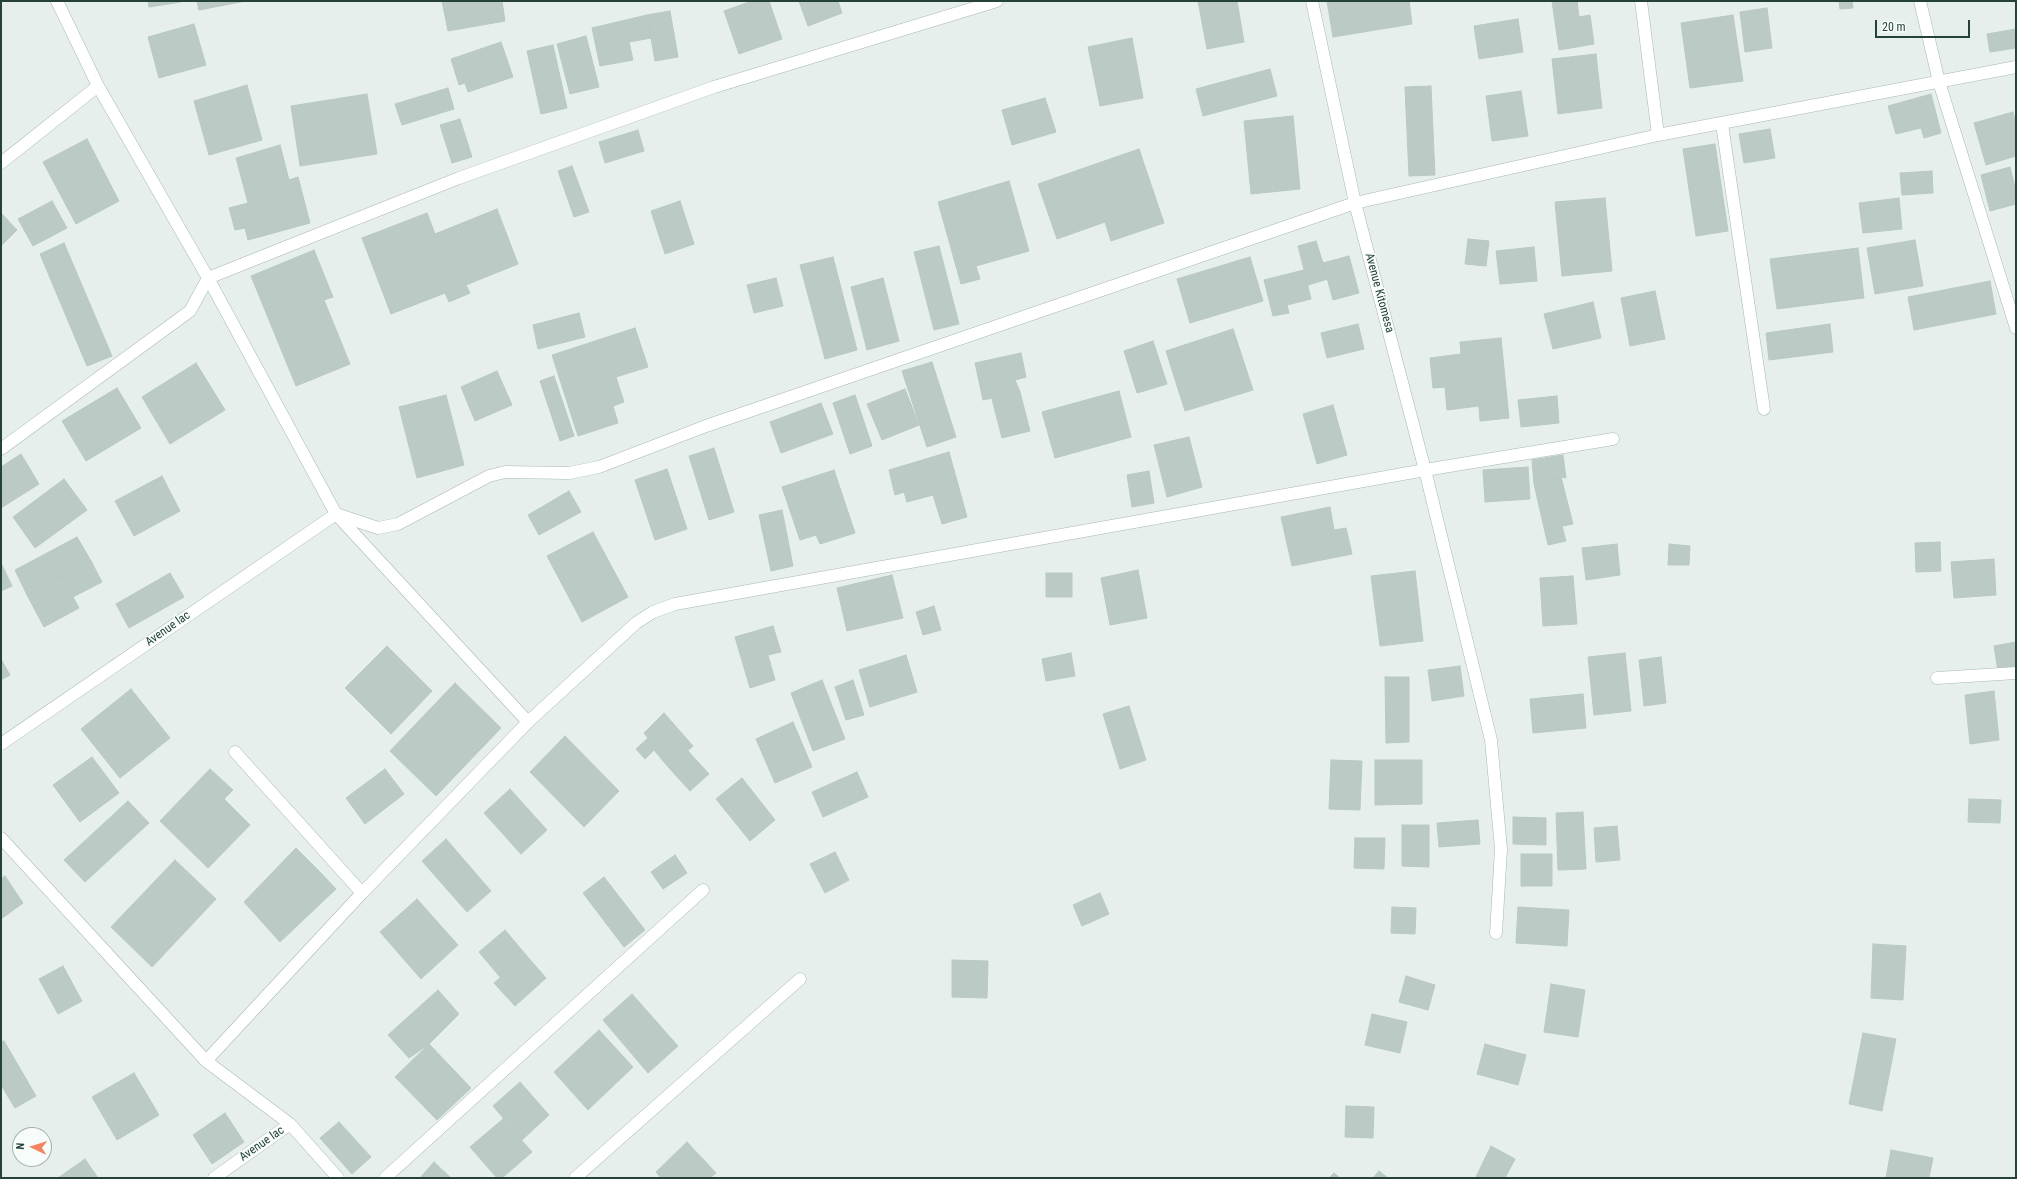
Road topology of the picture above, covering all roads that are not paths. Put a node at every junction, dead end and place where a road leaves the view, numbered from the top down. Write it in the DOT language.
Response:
graph roads {
  1 [pos="57,1"];
  2 [pos="997,1"];
  3 [pos="1312,1"];
  4 [pos="1641,1"];
  5 [pos="1920,1"];
  6 [pos="2016,67"];
  7 [pos="1939,82"];
  8 [pos="98,86"];
  9 [pos="1722,124"];
  10 [pos="1658,135"];
  11 [pos="1,163"];
  12 [pos="1355,203"];
  13 [pos="208,278"];
  14 [pos="2016,328"];
  15 [pos="1764,409"];
  16 [pos="1613,439"];
  17 [pos="1,449"];
  18 [pos="1425,470"];
  19 [pos="336,514"];
  20 [pos="2016,673"];
  21 [pos="1937,678"];
  22 [pos="528,722"];
  23 [pos="1,744"];
  24 [pos="235,752"];
  25 [pos="1,838"];
  26 [pos="703,890"];
  27 [pos="362,893"];
  28 [pos="1496,933"];
  29 [pos="800,979"];
  30 [pos="206,1061"];
  31 [pos="290,1124"];
  32 [pos="214,1178"];
  33 [pos="338,1178"];
  34 [pos="385,1178"];
  35 [pos="575,1178"];
  1 -- 8 [label="street"];
  2 -- 13 [label="street"];
  3 -- 12 [label="street, Avenue Kitomesa"];
  4 -- 10 [label="street"];
  5 -- 7 [label="street"];
  6 -- 7 [label="street"];
  7 -- 9 [label="street"];
  7 -- 14 [label="street"];
  8 -- 11 [label="street"];
  8 -- 13 [label="street"];
  9 -- 10 [label="street"];
  9 -- 15 [label="street"];
  10 -- 12 [label="street"];
  12 -- 18 [label="street, Avenue Kitomesa"];
  12 -- 19 [label="street"];
  13 -- 17 [label="street"];
  13 -- 19 [label="street"];
  16 -- 18 [label="street"];
  18 -- 22 [label="street"];
  18 -- 28 [label="street, Avenue Kitomesa"];
  19 -- 22 [label="street"];
  19 -- 23 [label="street, Avenue lac"];
  20 -- 21 [label="street"];
  22 -- 27 [label="street"];
  24 -- 27 [label="street"];
  25 -- 30 [label="street"];
  26 -- 34 [label="street"];
  27 -- 30 [label="street"];
  29 -- 35 [label="street"];
  30 -- 31 [label="street"];
  31 -- 32 [label="street, Avenue lac"];
  31 -- 33 [label="street"];
}
